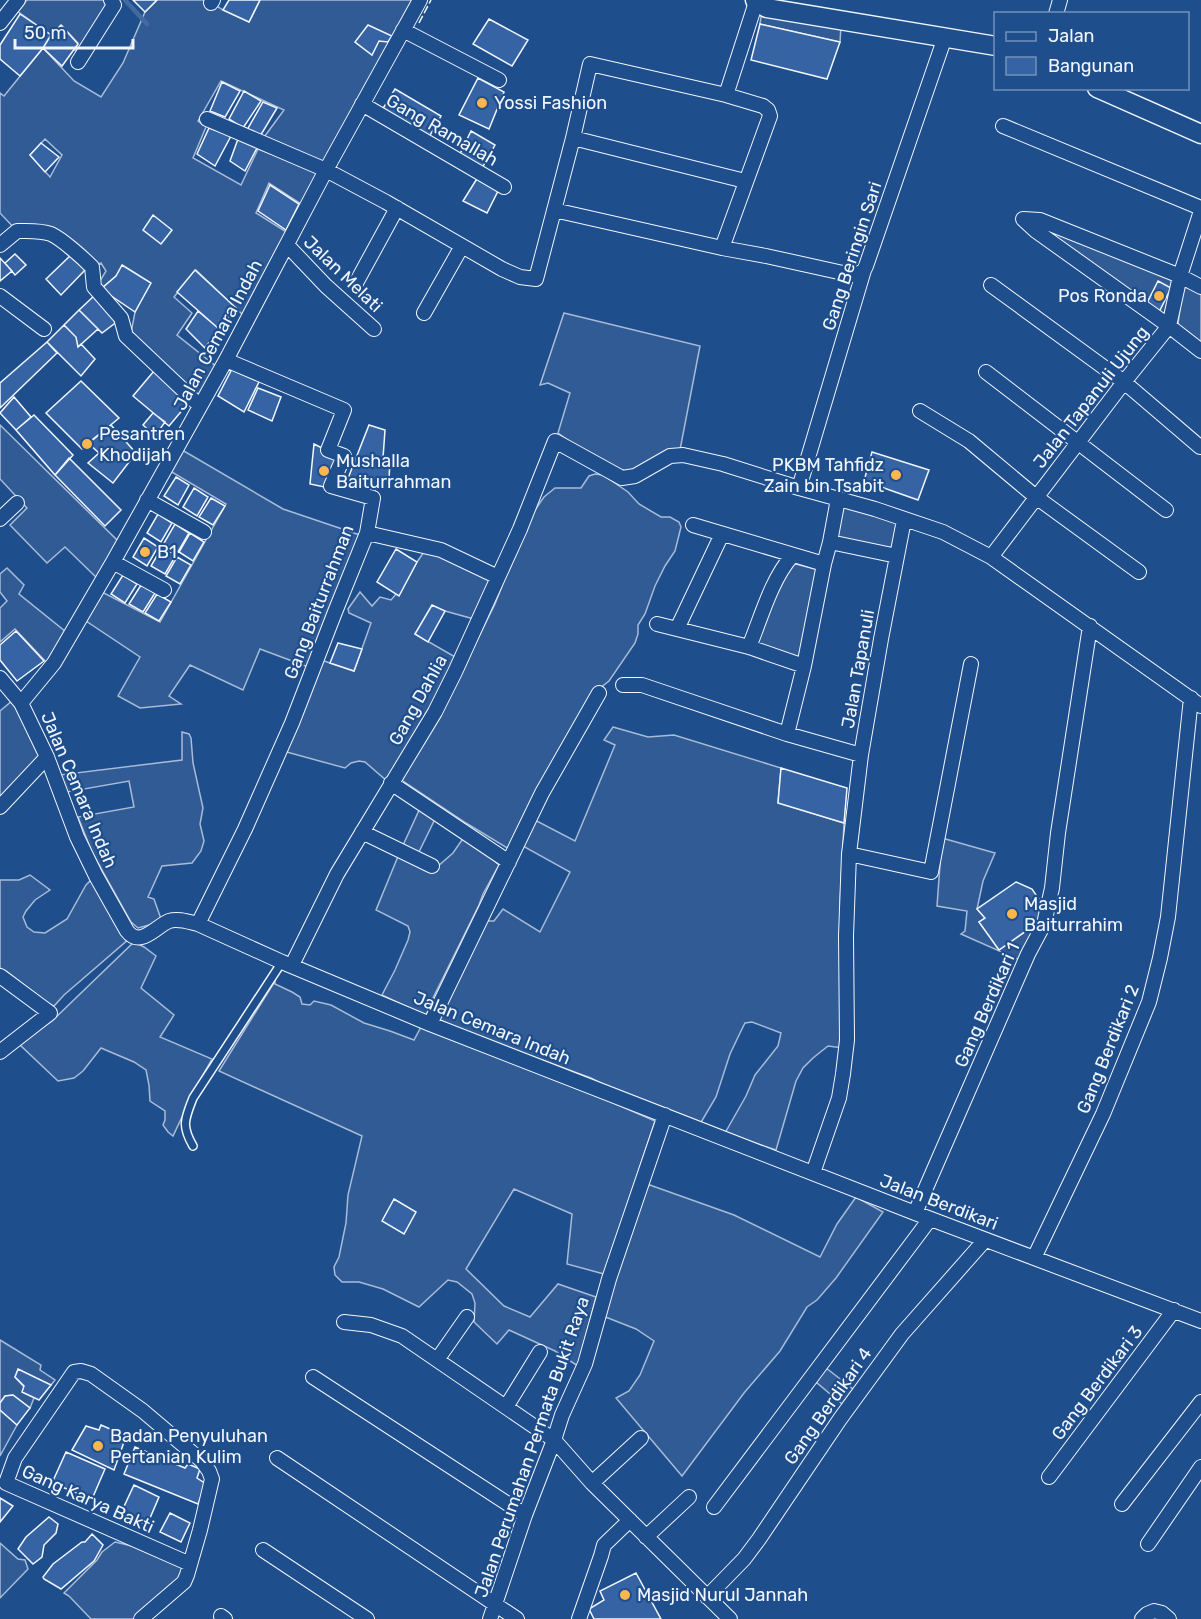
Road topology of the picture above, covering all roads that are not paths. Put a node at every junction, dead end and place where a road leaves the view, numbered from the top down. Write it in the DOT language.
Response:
graph roads {
  1 [pos="18,0"];
  2 [pos="111,0"];
  3 [pos="420,0"];
  4 [pos="756,1"];
  5 [pos="0,23"];
  6 [pos="403,30"];
  7 [pos="945,37"];
  8 [pos="994,46"];
  9 [pos="78,62"];
  10 [pos="499,80"];
  11 [pos="1102,90"];
  12 [pos="726,95"];
  13 [pos="362,104"];
  14 [pos="207,119"];
  15 [pos="1003,126"];
  16 [pos="1201,134"];
  17 [pos="573,138"];
  18 [pos="326,170"];
  19 [pos="746,182"];
  20 [pos="504,187"];
  21 [pos="397,208"];
  22 [pos="1201,209"];
  23 [pos="554,210"];
  24 [pos="0,245"];
  25 [pos="286,245"];
  26 [pos="462,246"];
  27 [pos="722,248"];
  28 [pos="864,270"];
  29 [pos="1180,276"];
  30 [pos="356,283"];
  31 [pos="991,285"];
  32 [pos="1201,287"];
  33 [pos="0,296"];
  34 [pos="424,313"];
  35 [pos="1169,326"];
  36 [pos="374,328"];
  37 [pos="44,329"];
  38 [pos="1201,351"];
  39 [pos="226,360"];
  40 [pos="986,372"];
  41 [pos="1124,382"];
  42 [pos="200,406"];
  43 [pos="920,411"];
  44 [pos="1078,443"];
  45 [pos="1200,447"];
  46 [pos="799,488"];
  47 [pos="1036,497"];
  48 [pos="838,498"];
  49 [pos="147,500"];
  50 [pos="17,503"];
  51 [pos="1166,510"];
  52 [pos="0,519"];
  53 [pos="904,520"];
  54 [pos="693,525"];
  55 [pos="204,532"];
  56 [pos="367,532"];
  57 [pos="722,534"];
  58 [pos="830,542"];
  59 [pos="792,556"];
  60 [pos="897,556"];
  61 [pos="991,557"];
  62 [pos="113,562"];
  63 [pos="824,564"];
  64 [pos="1139,572"];
  65 [pos="498,576"];
  66 [pos="164,590"];
  67 [pos="657,624"];
  68 [pos="1089,626"];
  69 [pos="677,629"];
  70 [pos="749,647"];
  71 [pos="971,664"];
  72 [pos="804,666"];
  73 [pos="0,678"];
  74 [pos="623,685"];
  75 [pos="598,693"];
  76 [pos="1196,702"];
  77 [pos="21,703"];
  78 [pos="787,734"];
  79 [pos="861,755"];
  80 [pos="47,757"];
  81 [pos="391,783"];
  82 [pos="0,807"];
  83 [pos="362,832"];
  84 [pos="849,854"];
  85 [pos="508,862"];
  86 [pos="432,866"];
  87 [pos="198,924"];
  88 [pos="287,964"];
  89 [pos="0,976"];
  90 [pos="430,1024"];
  91 [pos="0,1052"];
  92 [pos="665,1115"];
  93 [pos="193,1146"];
  94 [pos="813,1173"];
  95 [pos="915,1213"];
  96 [pos="930,1219"];
  97 [pos="986,1240"];
  98 [pos="1034,1258"];
  99 [pos="1173,1310"];
  100 [pos="467,1317"];
  101 [pos="1201,1321"];
  102 [pos="344,1322"];
  103 [pos="540,1352"];
  104 [pos="437,1360"];
  105 [pos="313,1377"];
  106 [pos="1201,1402"];
  107 [pos="506,1407"];
  108 [pos="641,1438"];
  109 [pos="555,1440"];
  110 [pos="277,1458"];
  111 [pos="1201,1467"];
  112 [pos="1049,1477"];
  113 [pos="592,1483"];
  114 [pos="689,1497"];
  115 [pos="1122,1504"];
  116 [pos="714,1507"];
  117 [pos="525,1515"];
  118 [pos="630,1520"];
  119 [pos="646,1536"];
  120 [pos="1148,1544"];
  121 [pos="263,1550"];
  122 [pos="190,1564"];
  123 [pos="707,1597"];
  124 [pos="495,1605"];
  125 [pos="141,1619"];
  126 [pos="368,1619"];
  127 [pos="490,1619"];
  128 [pos="517,1619"];
  129 [pos="579,1619"];
  130 [pos="730,1619"];
  131 [pos="1142,1619"];
  132 [pos="1169,1619"];
  1 -- 5 [label="street"];
  2 -- 9 [label="street"];
  3 -- 6 [label="street, Jalan Cemara Indah"];
  4 -- 7 [label="street"];
  4 -- 12 [label="street"];
  6 -- 10 [label="street"];
  6 -- 13 [label="street, Jalan Cemara Indah"];
  7 -- 8 [label="street"];
  7 -- 28 [label="street, Gang Beringin Sari"];
  11 -- 16 [label="street"];
  12 -- 17 [label="street"];
  12 -- 19 [label="street"];
  13 -- 18 [label="street, Jalan Cemara Indah"];
  13 -- 20 [label="street, Gang Ramallah"];
  14 -- 18 [label="street"];
  15 -- 22 [label="street"];
  17 -- 19 [label="street"];
  17 -- 23 [label="street"];
  18 -- 21 [label="street"];
  18 -- 25 [label="street, Jalan Cemara Indah"];
  19 -- 27 [label="street"];
  21 -- 26 [label="street"];
  21 -- 30 [label="street"];
  22 -- 29 [label="street, Jalan Tapanuli Ujung"];
  23 -- 26 [label="street"];
  23 -- 27 [label="street"];
  24 -- 42 [label="street"];
  25 -- 36 [label="street, Jalan Melati"];
  25 -- 39 [label="street, Jalan Cemara Indah"];
  26 -- 34 [label="street"];
  27 -- 28 [label="street"];
  28 -- 46 [label="street, Gang Beringin Sari"];
  29 -- 32 [label="street"];
  29 -- 35 [label="street, Jalan Tapanuli Ujung"];
  29 -- 35 [label="street"];
  31 -- 41 [label="street"];
  33 -- 37 [label="street"];
  35 -- 38 [label="street"];
  35 -- 41 [label="street, Jalan Tapanuli Ujung"];
  39 -- 42 [label="street, Jalan Cemara Indah"];
  39 -- 56 [label="street, Gang Baiturrahman"];
  40 -- 44 [label="street"];
  41 -- 44 [label="street, Jalan Tapanuli Ujung"];
  41 -- 45 [label="street"];
  42 -- 49 [label="street, Jalan Cemara Indah"];
  43 -- 47 [label="street"];
  44 -- 47 [label="street, Jalan Tapanuli Ujung"];
  44 -- 51 [label="street"];
  46 -- 48 [label="street"];
  46 -- 65 [label="street, Gang Dahlia"];
  47 -- 61 [label="street, Jalan Tapanuli Ujung"];
  47 -- 64 [label="street"];
  48 -- 53 [label="street"];
  48 -- 58 [label="street"];
  49 -- 55 [label="street"];
  49 -- 62 [label="street, Jalan Cemara Indah"];
  50 -- 52 [label="street"];
  53 -- 60 [label="street, Jalan Tapanuli"];
  53 -- 61 [label="street"];
  54 -- 57 [label="street"];
  56 -- 65 [label="street"];
  56 -- 87 [label="street, Gang Baiturrahman"];
  57 -- 59 [label="street"];
  57 -- 69 [label="street"];
  58 -- 60 [label="street"];
  58 -- 63 [label="street"];
  59 -- 63 [label="street"];
  59 -- 70 [label="street"];
  60 -- 79 [label="street, Jalan Tapanuli"];
  61 -- 68 [label="street"];
  62 -- 66 [label="street"];
  62 -- 77 [label="street, Jalan Cemara Indah"];
  63 -- 72 [label="street"];
  65 -- 81 [label="street, Gang Dahlia"];
  67 -- 69 [label="street"];
  68 -- 76 [label="street"];
  68 -- 95 [label="street, Gang Berdikari 1"];
  69 -- 70 [label="street"];
  70 -- 72 [label="street"];
  71 -- 84 [label="street"];
  72 -- 78 [label="street"];
  73 -- 77 [label="street"];
  74 -- 78 [label="street"];
  75 -- 85 [label="street"];
  76 -- 98 [label="street, Gang Berdikari 2"];
  77 -- 80 [label="street, Jalan Cemara Indah"];
  78 -- 79 [label="street"];
  79 -- 84 [label="street, Jalan Tapanuli"];
  80 -- 82 [label="street"];
  80 -- 87 [label="street, Jalan Cemara Indah"];
  81 -- 83 [label="street, Gang Dahlia"];
  81 -- 85 [label="street"];
  83 -- 86 [label="street"];
  83 -- 88 [label="street, Gang Dahlia"];
  84 -- 94 [label="street, Jalan Tapanuli"];
  85 -- 90 [label="street"];
  87 -- 88 [label="street, Jalan Cemara Indah"];
  88 -- 90 [label="street, Jalan Cemara Indah"];
  88 -- 93 [label="lane"];
  89 -- 91 [label="street"];
  90 -- 92 [label="street, Jalan Cemara Indah"];
  92 -- 94 [label="street, Jalan Berdikari"];
  92 -- 109 [label="street, Jalan Perumahan Permata Bukit Raya"];
  94 -- 95 [label="street, Jalan Berdikari"];
  95 -- 96 [label="street, Jalan Berdikari"];
  96 -- 97 [label="street, Jalan Berdikari"];
  96 -- 116 [label="street"];
  97 -- 98 [label="street, Jalan Berdikari"];
  97 -- 123 [label="street, Gang Berdikari 4"];
  98 -- 99 [label="street, Jalan Berdikari"];
  99 -- 101 [label="street, Jalan Berdikari"];
  99 -- 112 [label="street, Gang Berdikari 3"];
  100 -- 104 [label="street"];
  102 -- 104 [label="street"];
  103 -- 107 [label="street"];
  104 -- 107 [label="street"];
  105 -- 117 [label="street"];
  106 -- 115 [label="street"];
  107 -- 109 [label="street"];
  108 -- 113 [label="street"];
  109 -- 113 [label="street"];
  109 -- 117 [label="street, Jalan Perumahan Permata Bukit Raya"];
  110 -- 124 [label="street"];
  111 -- 120 [label="street"];
  113 -- 118 [label="street"];
  114 -- 119 [label="street"];
  117 -- 124 [label="street, Jalan Perumahan Permata Bukit Raya"];
  118 -- 119 [label="street"];
  118 -- 129 [label="street"];
  119 -- 123 [label="street"];
  121 -- 126 [label="street"];
  122 -- 122 [label="street, Gang Karya Bakti"];
  122 -- 125 [label="street, Gang Karya Bakti"];
  123 -- 130 [label="street"];
  124 -- 127 [label="street, Jalan Perumahan Permata Bukit Raya"];
  124 -- 128 [label="street"];
  131 -- 132 [label="street"];
}
